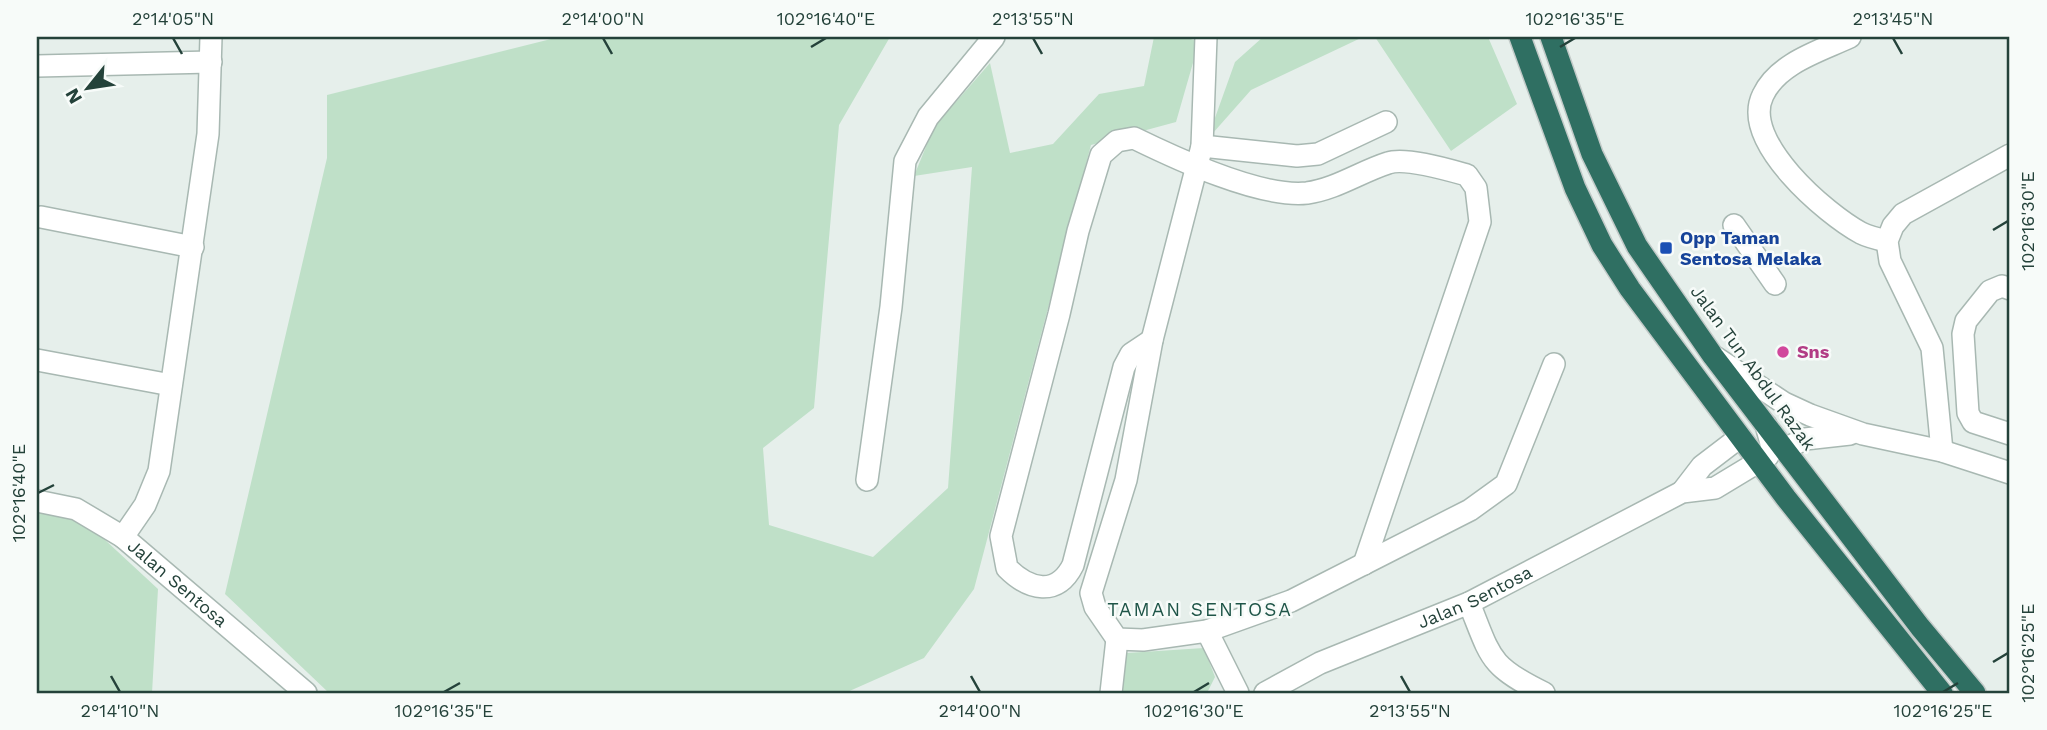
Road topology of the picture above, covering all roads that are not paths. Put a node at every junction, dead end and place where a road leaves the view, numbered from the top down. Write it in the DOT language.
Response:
graph roads {
  1 [pos="211,37"];
  2 [pos="994,37"];
  3 [pos="1206,37"];
  4 [pos="1520,37"];
  5 [pos="1551,37"];
  6 [pos="1850,37"];
  7 [pos="211,62"];
  8 [pos="37,66"];
  9 [pos="1386,122"];
  10 [pos="1202,146"];
  11 [pos="2010,155"];
  12 [pos="1197,168"];
  13 [pos="41,217"];
  14 [pos="1734,225"];
  15 [pos="1887,241"];
  16 [pos="193,247"];
  17 [pos="1775,284"];
  18 [pos="2010,289"];
  19 [pos="1152,340"];
  20 [pos="1713,356"];
  21 [pos="37,360"];
  22 [pos="1554,364"];
  23 [pos="171,385"];
  24 [pos="1766,425"];
  25 [pos="1863,434"];
  26 [pos="2010,434"];
  27 [pos="1740,437"];
  28 [pos="1784,449"];
  29 [pos="1942,451"];
  30 [pos="1760,463"];
  31 [pos="2010,474"];
  32 [pos="867,480"];
  33 [pos="1682,492"];
  34 [pos="37,501"];
  35 [pos="123,537"];
  36 [pos="1364,564"];
  37 [pos="1468,603"];
  38 [pos="1207,631"];
  39 [pos="1897,636"];
  40 [pos="1117,639"];
  41 [pos="306,693"];
  42 [pos="1111,693"];
  43 [pos="1238,693"];
  44 [pos="1265,693"];
  45 [pos="1544,693"];
  46 [pos="1930,693"];
  47 [pos="1942,693"];
  48 [pos="1975,693"];
  1 -- 7 [label="street"];
  2 -- 32 [label="street"];
  3 -- 10 [label="street"];
  4 -- 27 [label="highway"];
  5 -- 20 [label="highway, Jalan Tun Abdul Razak"];
  6 -- 15 [label="street"];
  7 -- 8 [label="street"];
  7 -- 16 [label="street"];
  9 -- 10 [label="street"];
  10 -- 12 [label="street"];
  11 -- 15 [label="street"];
  12 -- 19 [label="street"];
  12 -- 19 [label="street"];
  12 -- 36 [label="street"];
  13 -- 16 [label="street"];
  14 -- 17 [label="street"];
  15 -- 29 [label="street"];
  16 -- 23 [label="street"];
  18 -- 26 [label="street"];
  19 -- 40 [label="street"];
  20 -- 24 [label="highway, Jalan Tun Abdul Razak"];
  20 -- 25 [label="street"];
  21 -- 23 [label="street"];
  22 -- 36 [label="street"];
  23 -- 35 [label="street"];
  24 -- 28 [label="highway, Jalan Tun Abdul Razak"];
  24 -- 30 [label="street"];
  25 -- 28 [label="street"];
  25 -- 29 [label="street"];
  27 -- 30 [label="highway"];
  27 -- 33 [label="street, Jalan Sentosa"];
  28 -- 48 [label="highway, Jalan Tun Abdul Razak"];
  29 -- 31 [label="street"];
  30 -- 33 [label="street, Jalan Sentosa"];
  30 -- 39 [label="highway"];
  33 -- 37 [label="street, Jalan Sentosa"];
  34 -- 35 [label="street, Jalan Sentosa"];
  35 -- 41 [label="street, Jalan Sentosa"];
  36 -- 38 [label="street"];
  37 -- 44 [label="street, Jalan Sentosa"];
  37 -- 45 [label="street"];
  38 -- 40 [label="street"];
  38 -- 43 [label="street"];
  39 -- 46 [label="street"];
  39 -- 47 [label="highway"];
  40 -- 42 [label="street"];
}
